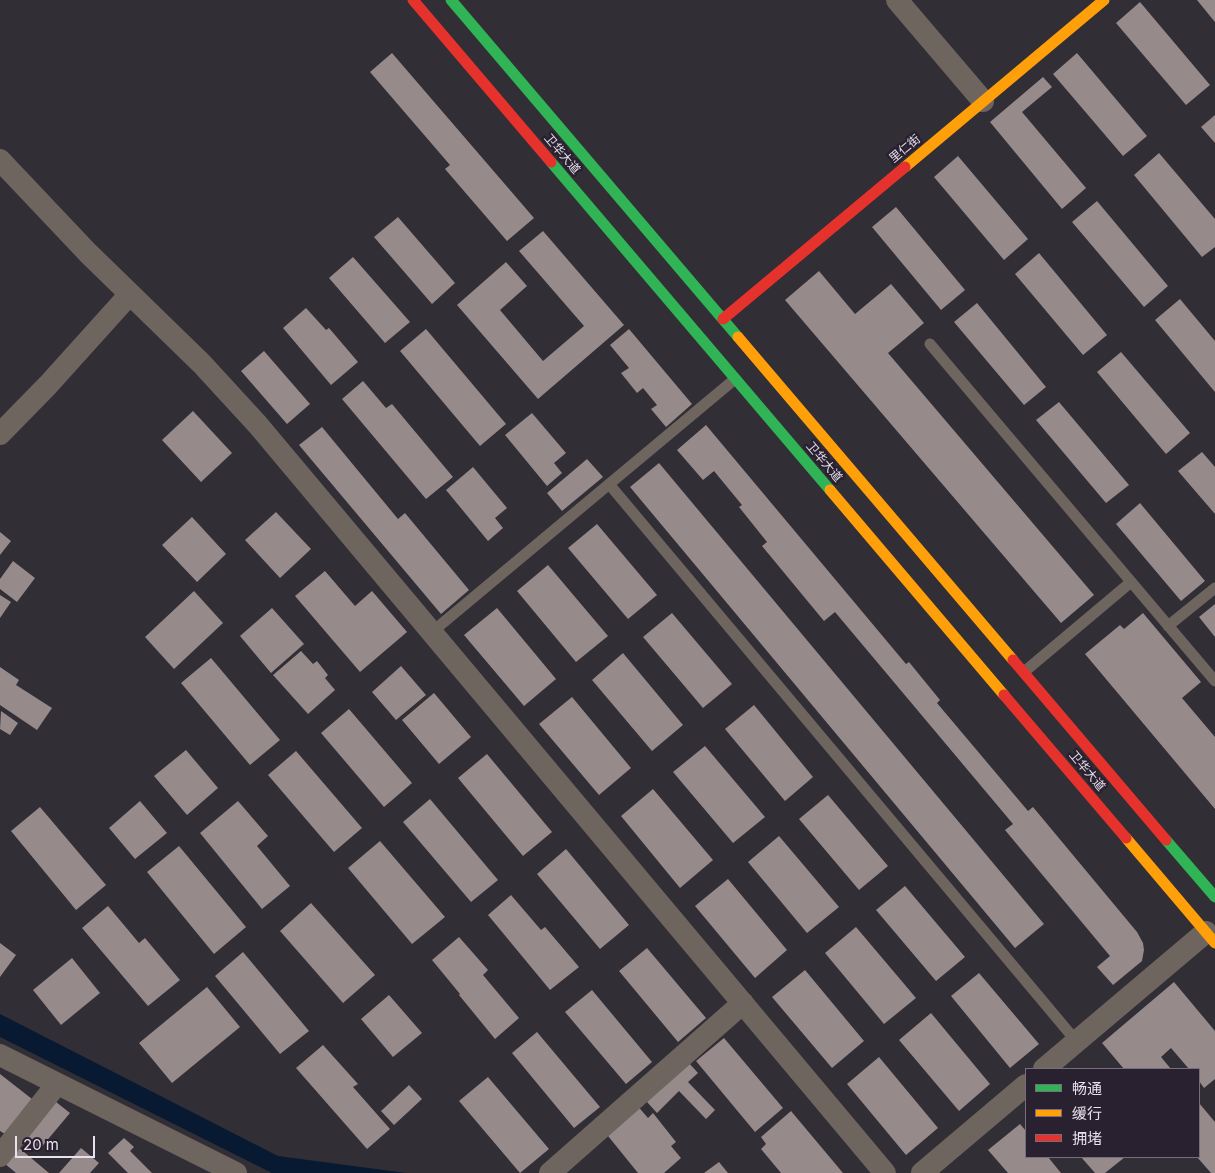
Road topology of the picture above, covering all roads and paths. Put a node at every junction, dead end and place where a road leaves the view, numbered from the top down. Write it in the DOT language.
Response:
graph roads {
  1 [pos="412,0"];
  2 [pos="451,0"];
  3 [pos="897,0"];
  4 [pos="1104,0"];
  5 [pos="983,101"];
  6 [pos="0,160"];
  7 [pos="130,294"];
  8 [pos="723,319"];
  9 [pos="930,344"];
  10 [pos="735,379"];
  11 [pos="0,434"];
  12 [pos="609,484"];
  13 [pos="1131,582"];
  14 [pos="1215,588"];
  15 [pos="1168,626"];
  16 [pos="432,632"];
  17 [pos="1024,672"];
  18 [pos="1215,682"];
  19 [pos="1215,897"];
  20 [pos="1210,937"];
  21 [pos="743,1003"];
  22 [pos="1076,1042"];
  23 [pos="0,1055"];
  24 [pos="1045,1068"];
  25 [pos="57,1084"];
  26 [pos="1025,1086"];
  27 [pos="0,1156"];
  28 [pos="236,1173"];
  29 [pos="550,1173"];
  30 [pos="885,1173"];
  31 [pos="922,1173"];
  1 -- 10 [label="main road, 卫华大道"];
  2 -- 8 [label="main road, 卫华大道"];
  3 -- 5 [label="street"];
  4 -- 5 [label="main road, 里仁街"];
  5 -- 8 [label="main road, 里仁街"];
  6 -- 7 [label="street"];
  7 -- 11 [label="street"];
  7 -- 16 [label="street"];
  8 -- 17 [label="main road, 卫华大道"];
  9 -- 13 [label="lane"];
  10 -- 12 [label="lane"];
  10 -- 20 [label="main road, 卫华大道"];
  12 -- 16 [label="lane"];
  12 -- 22 [label="lane"];
  13 -- 15 [label="lane"];
  13 -- 17 [label="lane"];
  14 -- 15 [label="lane"];
  15 -- 18 [label="lane"];
  16 -- 21 [label="street"];
  17 -- 19 [label="main road, 卫华大道"];
  20 -- 22 [label="street"];
  21 -- 29 [label="street"];
  21 -- 30 [label="street"];
  22 -- 24 [label="street"];
  23 -- 25 [label="street"];
  25 -- 27 [label="street"];
  25 -- 28 [label="street"];
  26 -- 31 [label="street"];
}
